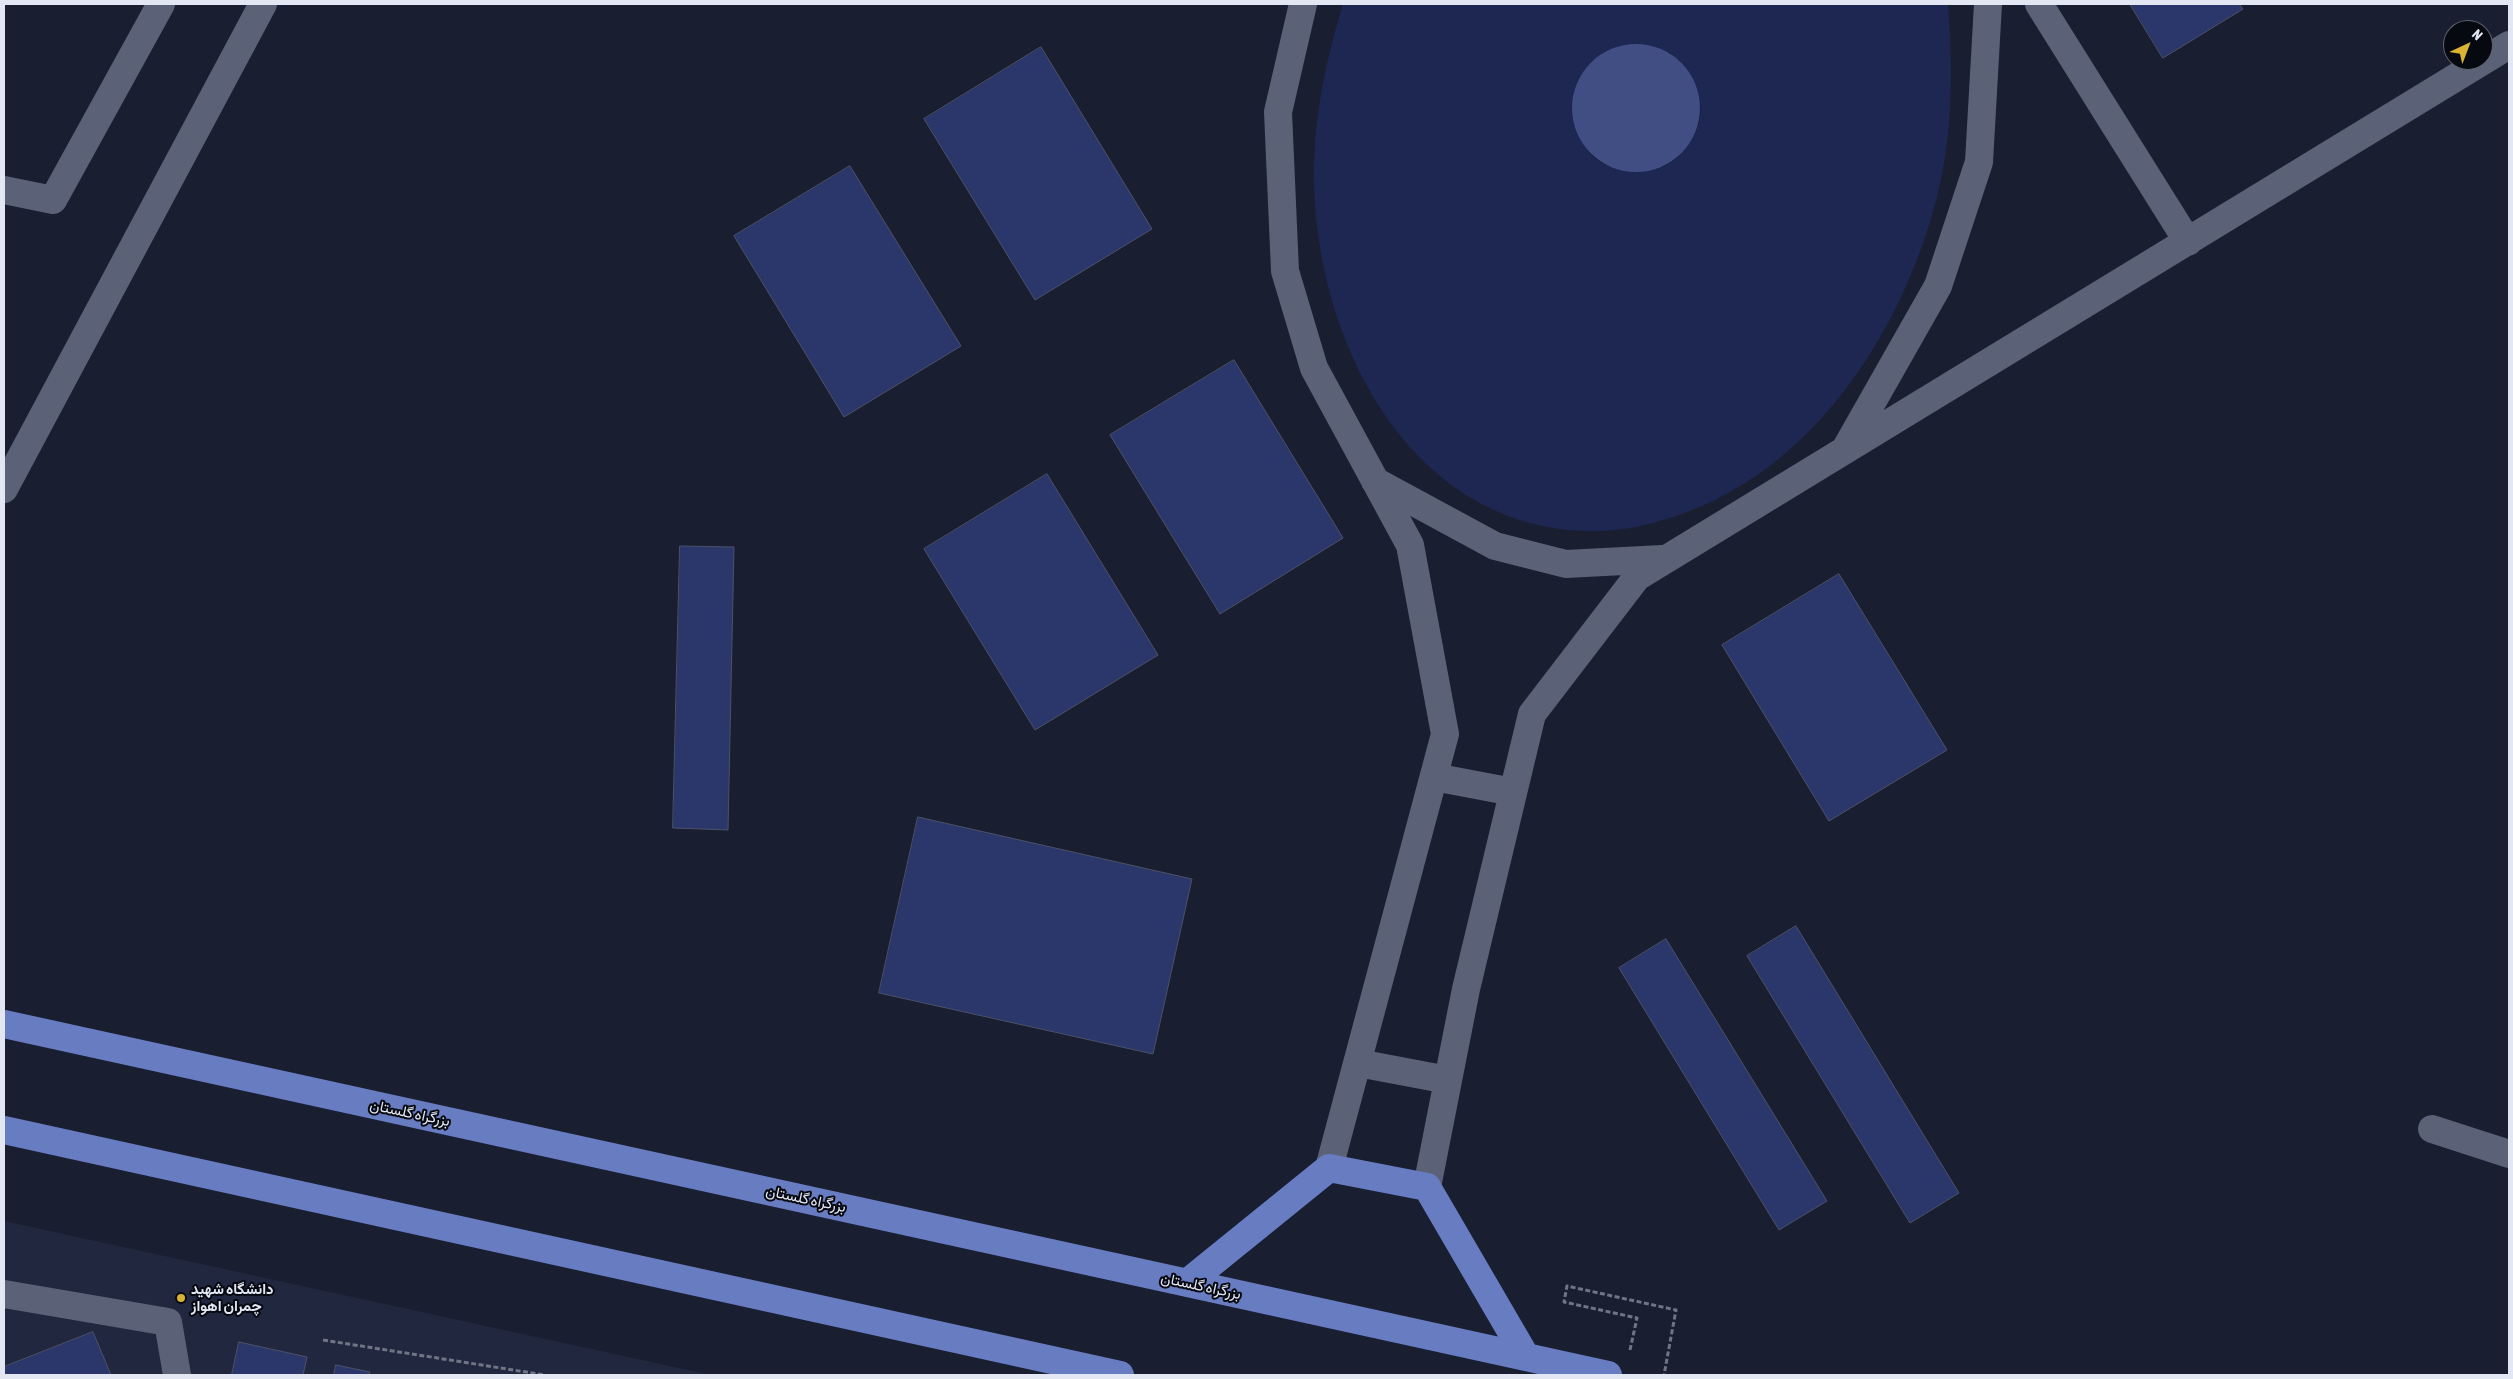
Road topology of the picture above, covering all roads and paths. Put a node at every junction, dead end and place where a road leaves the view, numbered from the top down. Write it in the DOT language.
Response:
graph roads {
  1 [pos="160,4"];
  2 [pos="263,4"];
  3 [pos="1303,4"];
  4 [pos="1988,4"];
  5 [pos="2039,4"];
  6 [pos="2509,46"];
  7 [pos="4,190"];
  8 [pos="2188,242"];
  9 [pos="1846,450"];
  10 [pos="1375,481"];
  11 [pos="4,489"];
  12 [pos="1666,558"];
  13 [pos="1434,776"];
  14 [pos="1513,792"];
  15 [pos="4,1024"];
  16 [pos="1358,1063"];
  17 [pos="1448,1080"];
  18 [pos="2432,1129"];
  19 [pos="4,1130"];
  20 [pos="2509,1154"];
  21 [pos="1329,1168"];
  22 [pos="1427,1187"];
  23 [pos="1187,1283"];
  24 [pos="4,1294"];
  25 [pos="323,1340"];
  26 [pos="1629,1356"];
  27 [pos="1526,1357"];
  28 [pos="177,1375"];
  29 [pos="545,1375"];
  30 [pos="1120,1375"];
  31 [pos="1608,1375"];
  32 [pos="1664,1375"];
  1 -- 7 [label="street"];
  2 -- 11 [label="street"];
  3 -- 10 [label="street"];
  4 -- 9 [label="street"];
  5 -- 8 [label="street"];
  6 -- 8 [label="street"];
  8 -- 9 [label="street"];
  9 -- 12 [label="street"];
  10 -- 12 [label="street"];
  10 -- 13 [label="street"];
  12 -- 14 [label="street"];
  13 -- 14 [label="street"];
  13 -- 16 [label="street"];
  14 -- 17 [label="street"];
  15 -- 23 [label="highway, بزرگراه گلستان"];
  16 -- 17 [label="street"];
  16 -- 21 [label="street"];
  17 -- 22 [label="street"];
  18 -- 20 [label="street"];
  19 -- 30 [label="highway"];
  21 -- 22 [label="highway"];
  21 -- 23 [label="highway"];
  22 -- 27 [label="highway"];
  23 -- 27 [label="highway, بزرگراه گلستان"];
  24 -- 28 [label="street"];
  25 -- 29 [label="path"];
  26 -- 32 [label="path"];
  27 -- 31 [label="highway, بزرگراه گلستان"];
}
